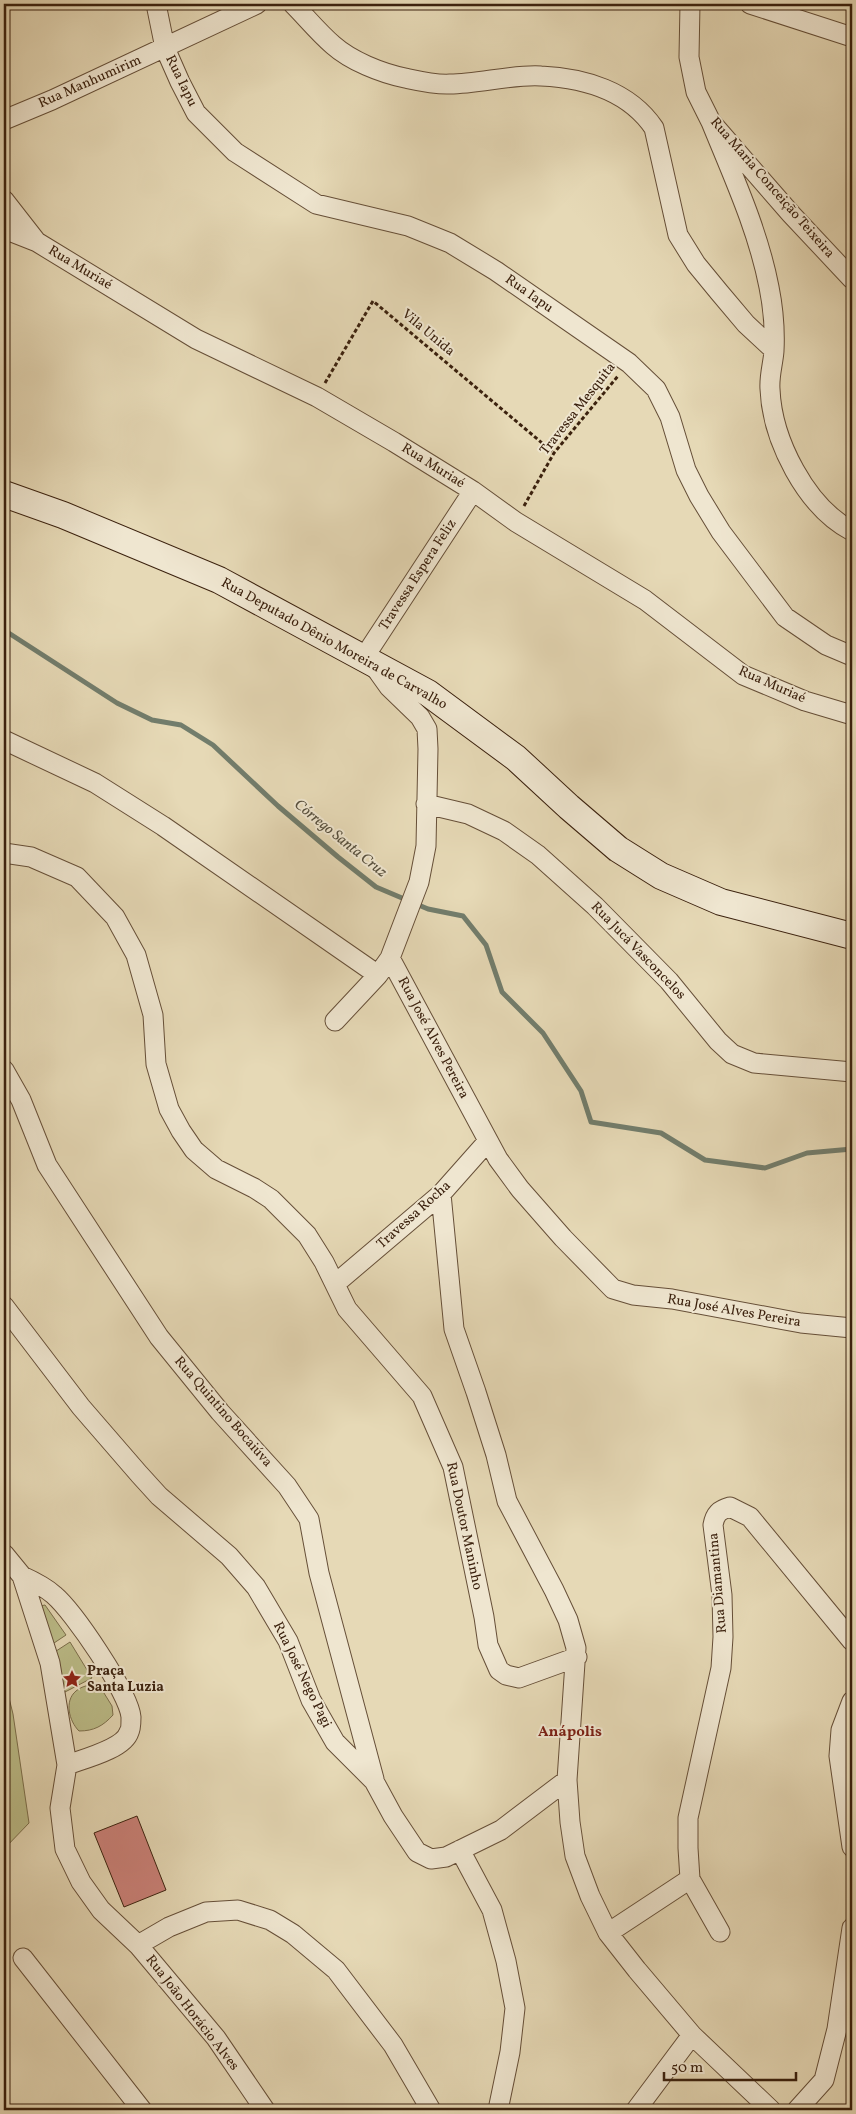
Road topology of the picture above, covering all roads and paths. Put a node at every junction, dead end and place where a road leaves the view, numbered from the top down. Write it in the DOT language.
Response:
graph roads {
  1 [pos="156,4"];
  2 [pos="257,4"];
  3 [pos="293,4"];
  4 [pos="690,4"];
  5 [pos="750,4"];
  6 [pos="852,37"];
  7 [pos="165,48"];
  8 [pos="4,120"];
  9 [pos="711,122"];
  10 [pos="4,200"];
  11 [pos="4,229"];
  12 [pos="37,242"];
  13 [pos="852,279"];
  14 [pos="774,350"];
  15 [pos="629,363"];
  16 [pos="317,397"];
  17 [pos="554,453"];
  18 [pos="473,491"];
  19 [pos="4,494"];
  20 [pos="516,522"];
  21 [pos="852,531"];
  22 [pos="852,656"];
  23 [pos="368,661"];
  24 [pos="852,715"];
  25 [pos="4,740"];
  26 [pos="426,804"];
  27 [pos="4,853"];
  28 [pos="852,936"];
  29 [pos="390,958"];
  30 [pos="378,975"];
  31 [pos="335,1021"];
  32 [pos="4,1070"];
  33 [pos="852,1072"];
  34 [pos="488,1141"];
  35 [pos="441,1194"];
  36 [pos="335,1284"];
  37 [pos="5,1312"];
  38 [pos="852,1328"];
  39 [pos="4,1554"];
  40 [pos="22,1576"];
  41 [pos="852,1641"];
  42 [pos="577,1657"];
  43 [pos="852,1701"];
  44 [pos="67,1765"];
  45 [pos="374,1780"];
  46 [pos="567,1780"];
  47 [pos="852,1847"];
  48 [pos="460,1850"];
  49 [pos="690,1879"];
  50 [pos="852,1928"];
  51 [pos="608,1932"];
  52 [pos="720,1932"];
  53 [pos="138,1945"];
  54 [pos="23,1958"];
  55 [pos="692,2034"];
  56 [pos="142,2110"];
  57 [pos="265,2110"];
  58 [pos="431,2110"];
  59 [pos="498,2110"];
  60 [pos="636,2110"];
  61 [pos="771,2110"];
  62 [pos="797,2110"];
  1 -- 7 [label="street, Rua Iapu"];
  2 -- 7 [label="street, Rua Manhumirim"];
  3 -- 14 [label="street"];
  4 -- 9 [label="street, Rua Maria Conceição Teixeira"];
  5 -- 6 [label="street"];
  7 -- 8 [label="street, Rua Manhumirim"];
  7 -- 15 [label="street, Rua Iapu"];
  9 -- 13 [label="street, Rua Maria Conceição Teixeira"];
  9 -- 14 [label="street"];
  10 -- 12 [label="street"];
  11 -- 12 [label="street, Rua Muriaé"];
  12 -- 16 [label="street, Rua Muriaé"];
  14 -- 21 [label="street"];
  15 -- 17 [label="path, Travessa Mesquita"];
  15 -- 22 [label="street, Rua Iapu"];
  16 -- 17 [label="path, Vila Unida"];
  16 -- 18 [label="street, Rua Muriaé"];
  17 -- 20 [label="path, Travessa Mesquita"];
  18 -- 20 [label="street, Rua Muriaé"];
  18 -- 23 [label="street, Travessa Espera Feliz"];
  19 -- 23 [label="street, Rua Deputado Dênio Moreira de Carvalho"];
  20 -- 24 [label="street, Rua Muriaé"];
  23 -- 26 [label="street"];
  23 -- 28 [label="street, Rua Deputado Dênio Moreira de Carvalho"];
  25 -- 30 [label="street, Rua José Alves Pereira"];
  26 -- 29 [label="street"];
  26 -- 33 [label="street, Rua Jucá Vasconcelos"];
  27 -- 36 [label="street, Rua Doutor Maninho"];
  29 -- 30 [label="street, Rua José Alves Pereira"];
  29 -- 34 [label="street, Rua José Alves Pereira"];
  30 -- 31 [label="street"];
  32 -- 45 [label="street, Rua Quintino Bocaiúva"];
  34 -- 35 [label="street, Travessa Rocha"];
  34 -- 38 [label="street, Rua José Alves Pereira"];
  35 -- 36 [label="street, Travessa Rocha"];
  35 -- 42 [label="street"];
  36 -- 42 [label="street, Rua Doutor Maninho"];
  37 -- 45 [label="street, Rua José Nego Pagi"];
  39 -- 40 [label="street"];
  40 -- 44 [label="street"];
  40 -- 44 [label="street"];
  41 -- 49 [label="street, Rua Diamantina"];
  42 -- 46 [label="street"];
  43 -- 47 [label="street"];
  44 -- 53 [label="street"];
  45 -- 48 [label="street, Rua José Nego Pagi"];
  46 -- 48 [label="street, Rua José Nego Pagi"];
  46 -- 51 [label="street"];
  48 -- 59 [label="street"];
  49 -- 51 [label="street"];
  49 -- 52 [label="street, Rua Diamantina"];
  50 -- 62 [label="street"];
  51 -- 55 [label="street"];
  53 -- 57 [label="street, Rua João Horácio Alves"];
  53 -- 58 [label="street, Rua João Horácio Alves"];
  54 -- 56 [label="street"];
  55 -- 60 [label="street"];
  55 -- 61 [label="street"];
}
